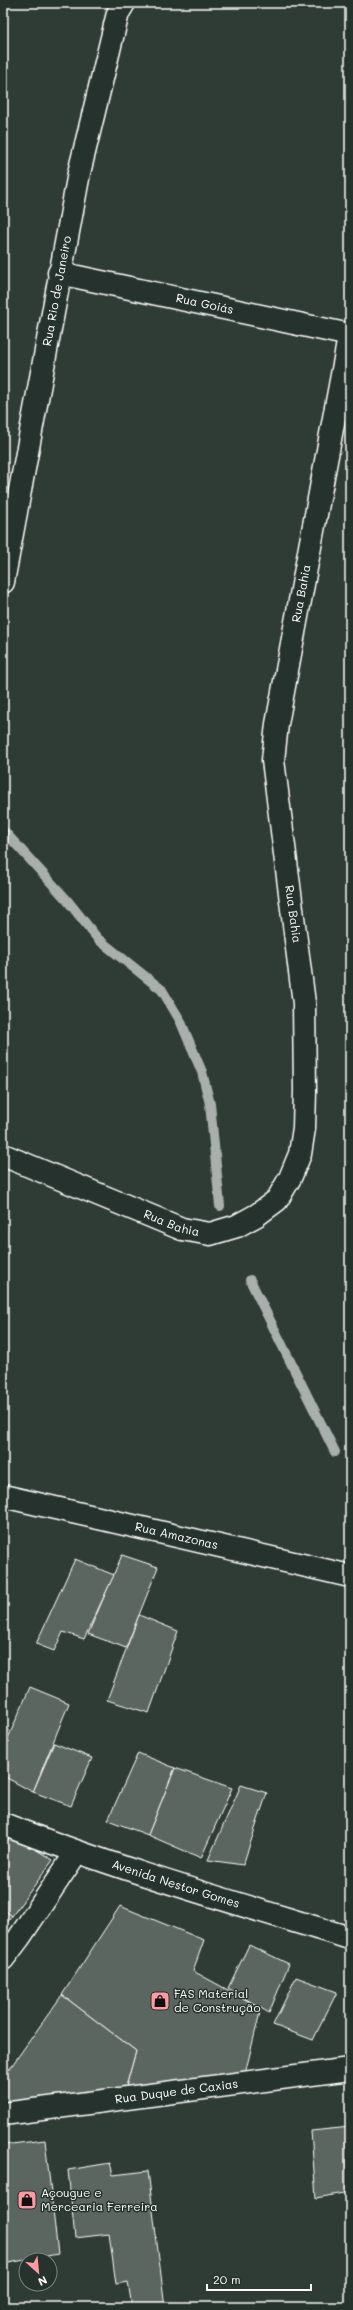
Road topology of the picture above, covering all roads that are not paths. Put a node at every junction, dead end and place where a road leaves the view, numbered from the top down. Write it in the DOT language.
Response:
graph roads {
  1 [pos="119,6"];
  2 [pos="59,274"];
  3 [pos="350,334"];
  4 [pos="3,582"];
  5 [pos="3,1155"];
  6 [pos="3,1496"];
  7 [pos="350,1576"];
  8 [pos="3,1824"];
  9 [pos="76,1853"];
  10 [pos="350,1938"];
  11 [pos="3,1959"];
  12 [pos="350,2069"];
  13 [pos="3,2114"];
  1 -- 2 [label="street, Rua Rio de Janeiro"];
  2 -- 3 [label="street, Rua Goiás"];
  2 -- 4 [label="street, Rua Rio de Janeiro"];
  3 -- 5 [label="street, Rua Bahia"];
  6 -- 7 [label="street, Rua Amazonas"];
  8 -- 9 [label="street, Avenida Nestor Gomes"];
  9 -- 10 [label="street, Avenida Nestor Gomes"];
  9 -- 11 [label="street"];
  12 -- 13 [label="street, Rua Duque de Caxias"];
}
